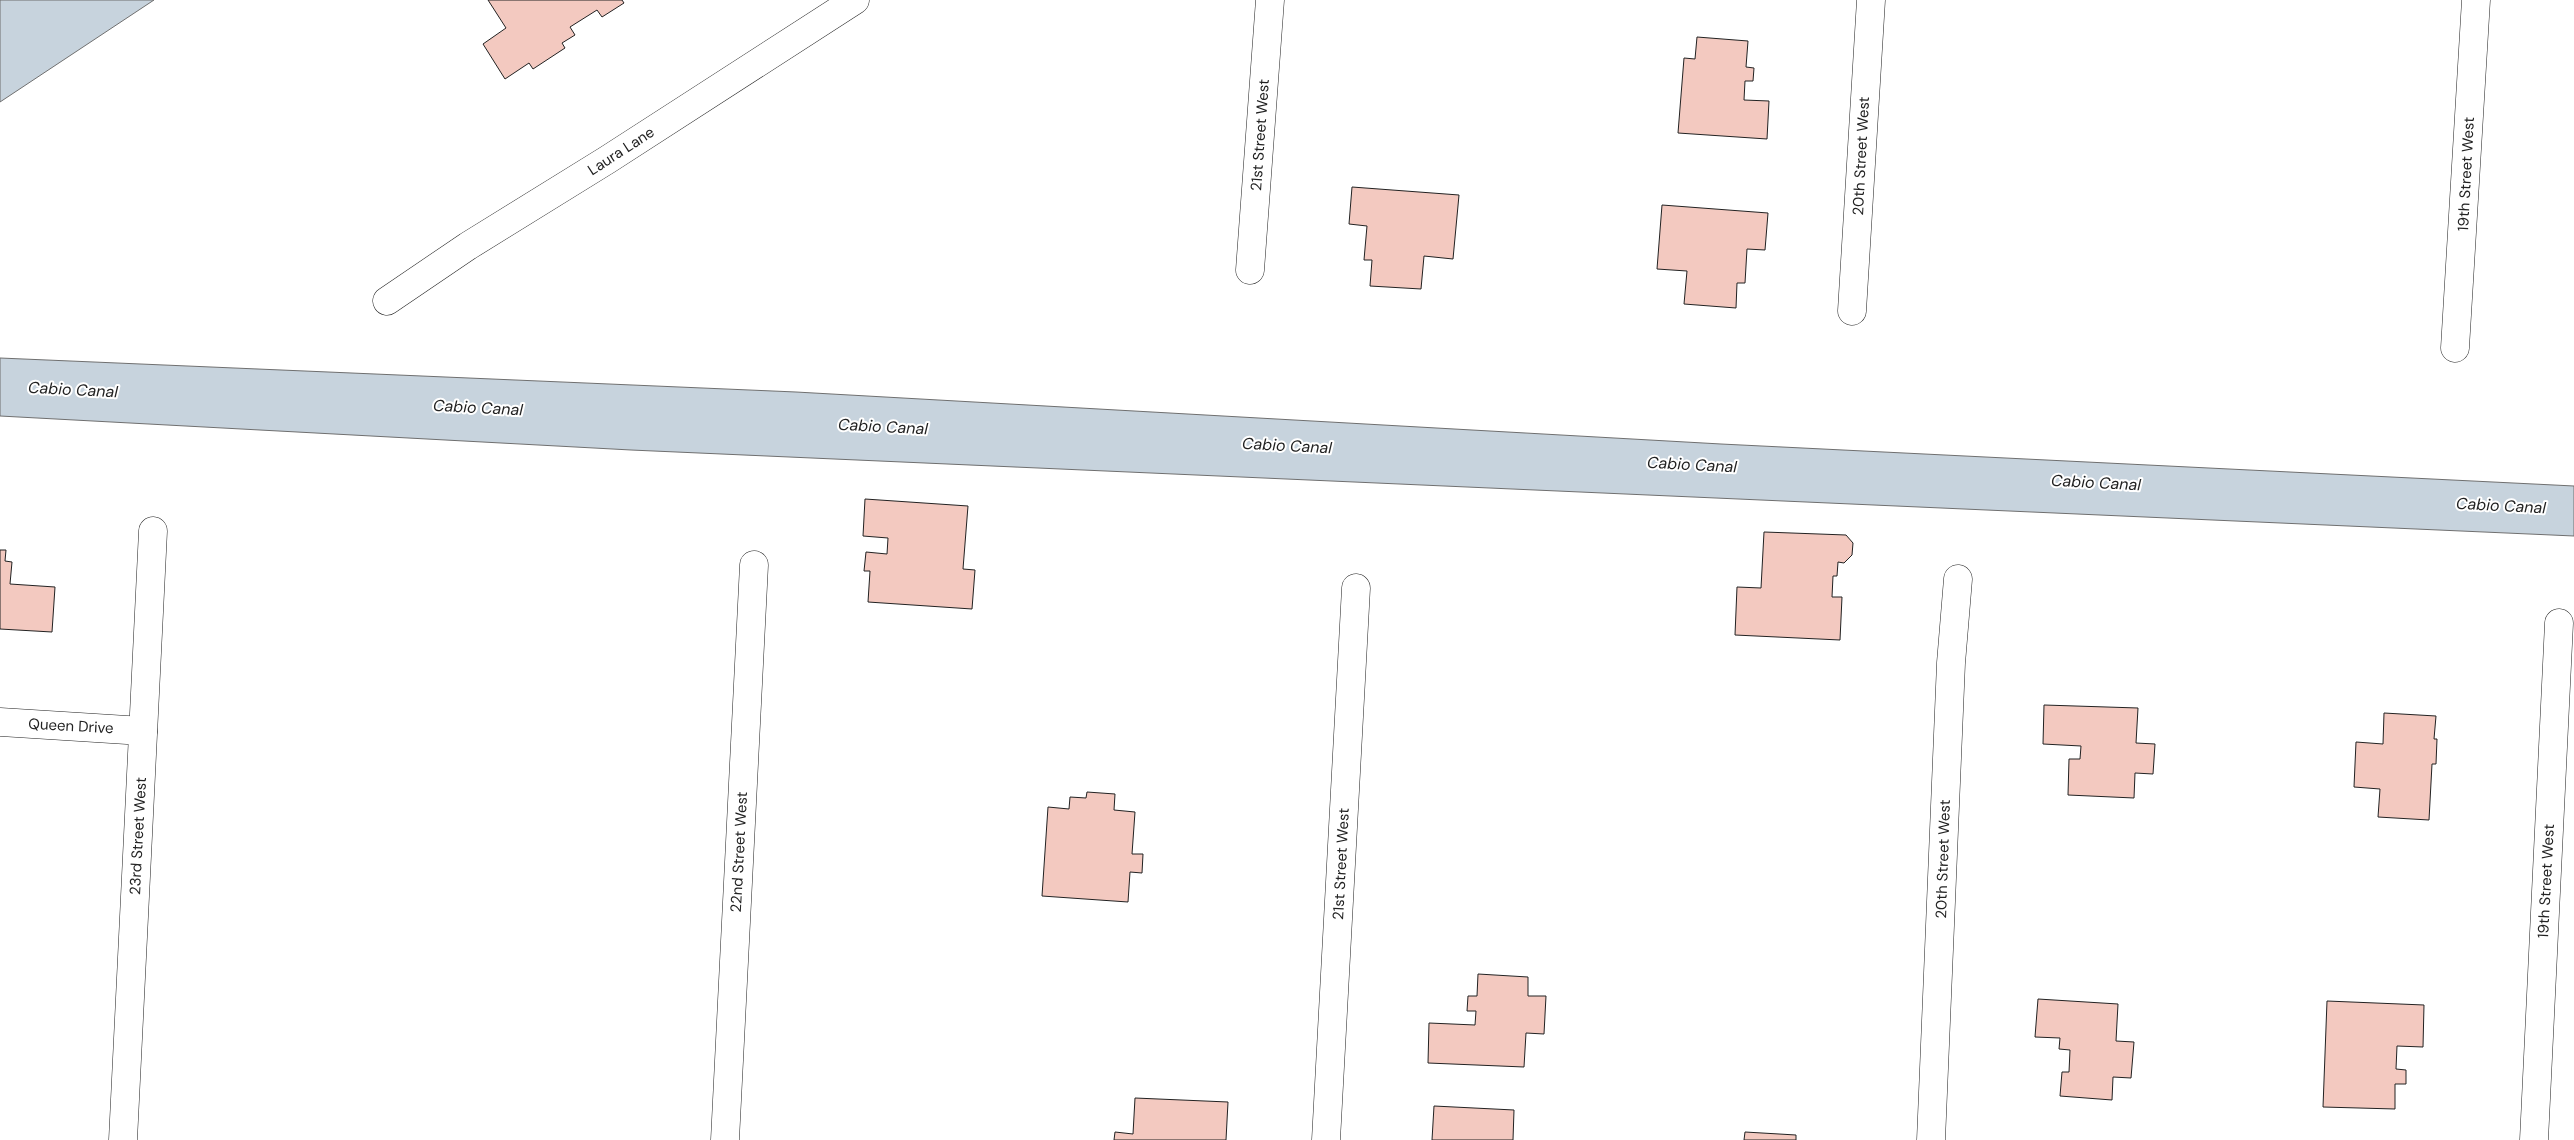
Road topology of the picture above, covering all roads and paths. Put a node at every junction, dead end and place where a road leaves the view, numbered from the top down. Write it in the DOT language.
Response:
graph roads {
  1 [pos="855,0"];
  2 [pos="1270,0"];
  3 [pos="1871,0"];
  4 [pos="2476,0"];
  5 [pos="1250,270"];
  6 [pos="387,301"];
  7 [pos="1852,312"];
  8 [pos="2455,348"];
  9 [pos="153,531"];
  10 [pos="754,565"];
  11 [pos="1958,579"];
  12 [pos="1356,588"];
  13 [pos="2559,622"];
  14 [pos="0,722"];
  15 [pos="143,731"];
  16 [pos="123,1140"];
  17 [pos="725,1140"];
  18 [pos="1326,1140"];
  19 [pos="1931,1140"];
  20 [pos="2534,1140"];
  1 -- 6 [label="street, Laura Lane"];
  2 -- 5 [label="street, 21st Street West"];
  3 -- 7 [label="street, 20th Street West"];
  4 -- 8 [label="street, 19th Street West"];
  9 -- 15 [label="street, 23rd Street West"];
  10 -- 17 [label="street, 22nd Street West"];
  11 -- 19 [label="street, 20th Street West"];
  12 -- 18 [label="street, 21st Street West"];
  13 -- 20 [label="street, 19th Street West"];
  14 -- 15 [label="street, Queen Drive"];
  15 -- 16 [label="street, 23rd Street West"];
}
